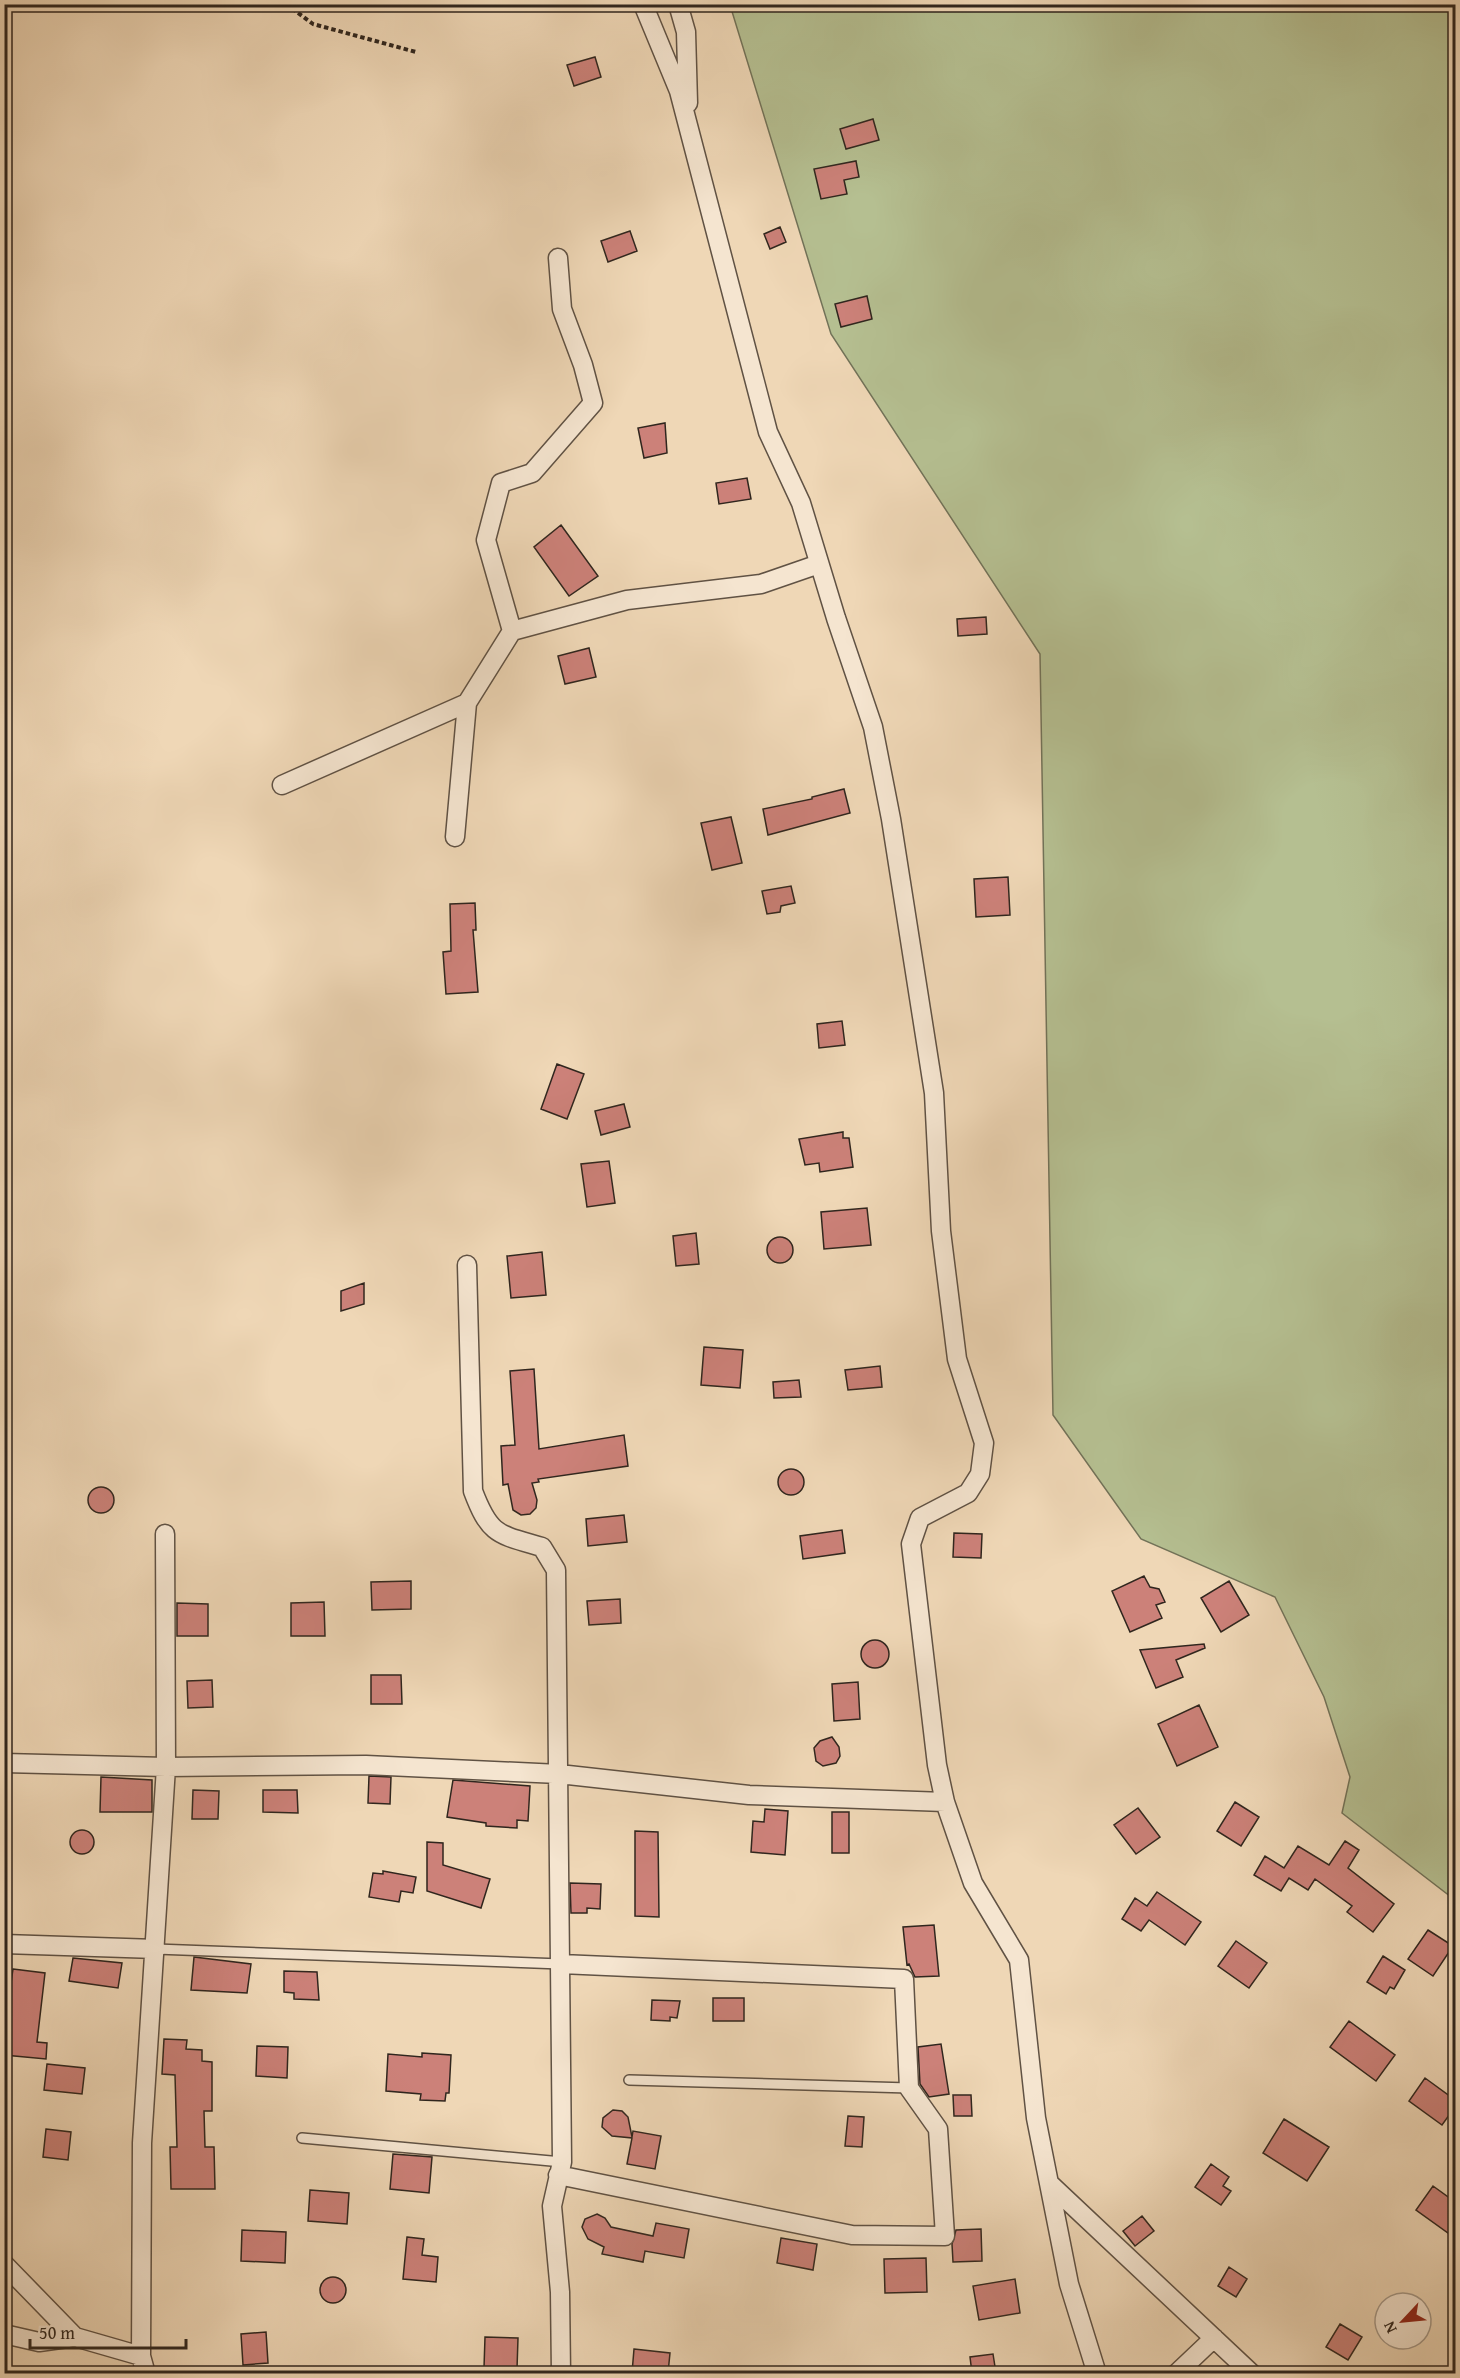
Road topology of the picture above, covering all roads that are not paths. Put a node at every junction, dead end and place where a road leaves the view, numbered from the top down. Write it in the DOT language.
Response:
graph roads {
  1 [pos="643,4"];
  2 [pos="678,4"];
  3 [pos="689,128"];
  4 [pos="558,258"];
  5 [pos="819,564"];
  6 [pos="512,631"];
  7 [pos="467,703"];
  8 [pos="282,786"];
  9 [pos="455,837"];
  10 [pos="467,1264"];
  11 [pos="165,1534"];
  12 [pos="4,1763"];
  13 [pos="166,1767"];
  14 [pos="559,1774"];
  15 [pos="945,1802"];
  16 [pos="4,1944"];
  17 [pos="156,1949"];
  18 [pos="561,1964"];
  19 [pos="629,2080"];
  20 [pos="909,2088"];
  21 [pos="302,2138"];
  22 [pos="560,2168"];
  23 [pos="1051,2185"];
  24 [pos="4,2264"];
  25 [pos="4,2334"];
  26 [pos="75,2337"];
  27 [pos="1214,2338"];
  28 [pos="143,2365"];
  29 [pos="561,2373"];
  30 [pos="1097,2373"];
  31 [pos="1176,2373"];
  32 [pos="1252,2373"];
  1 -- 3 [label="street"];
  2 -- 3 [label="street"];
  3 -- 5 [label="street"];
  4 -- 6 [label="street"];
  5 -- 6 [label="street"];
  5 -- 15 [label="street"];
  6 -- 7 [label="street"];
  7 -- 8 [label="street"];
  7 -- 9 [label="street"];
  10 -- 14 [label="street"];
  11 -- 13 [label="street"];
  12 -- 13 [label="street"];
  13 -- 14 [label="street"];
  13 -- 17 [label="street"];
  14 -- 15 [label="street"];
  14 -- 18 [label="street"];
  15 -- 23 [label="street"];
  16 -- 17 [label="street"];
  17 -- 18 [label="lane"];
  17 -- 28 [label="street"];
  18 -- 20 [label="street"];
  18 -- 22 [label="street"];
  19 -- 20 [label="lane"];
  20 -- 22 [label="street"];
  21 -- 22 [label="lane"];
  22 -- 29 [label="street"];
  23 -- 27 [label="street"];
  23 -- 30 [label="street"];
  24 -- 26 [label="street"];
  25 -- 26 [label="street"];
  26 -- 28 [label="street"];
  27 -- 31 [label="street"];
  27 -- 32 [label="street"];
}
